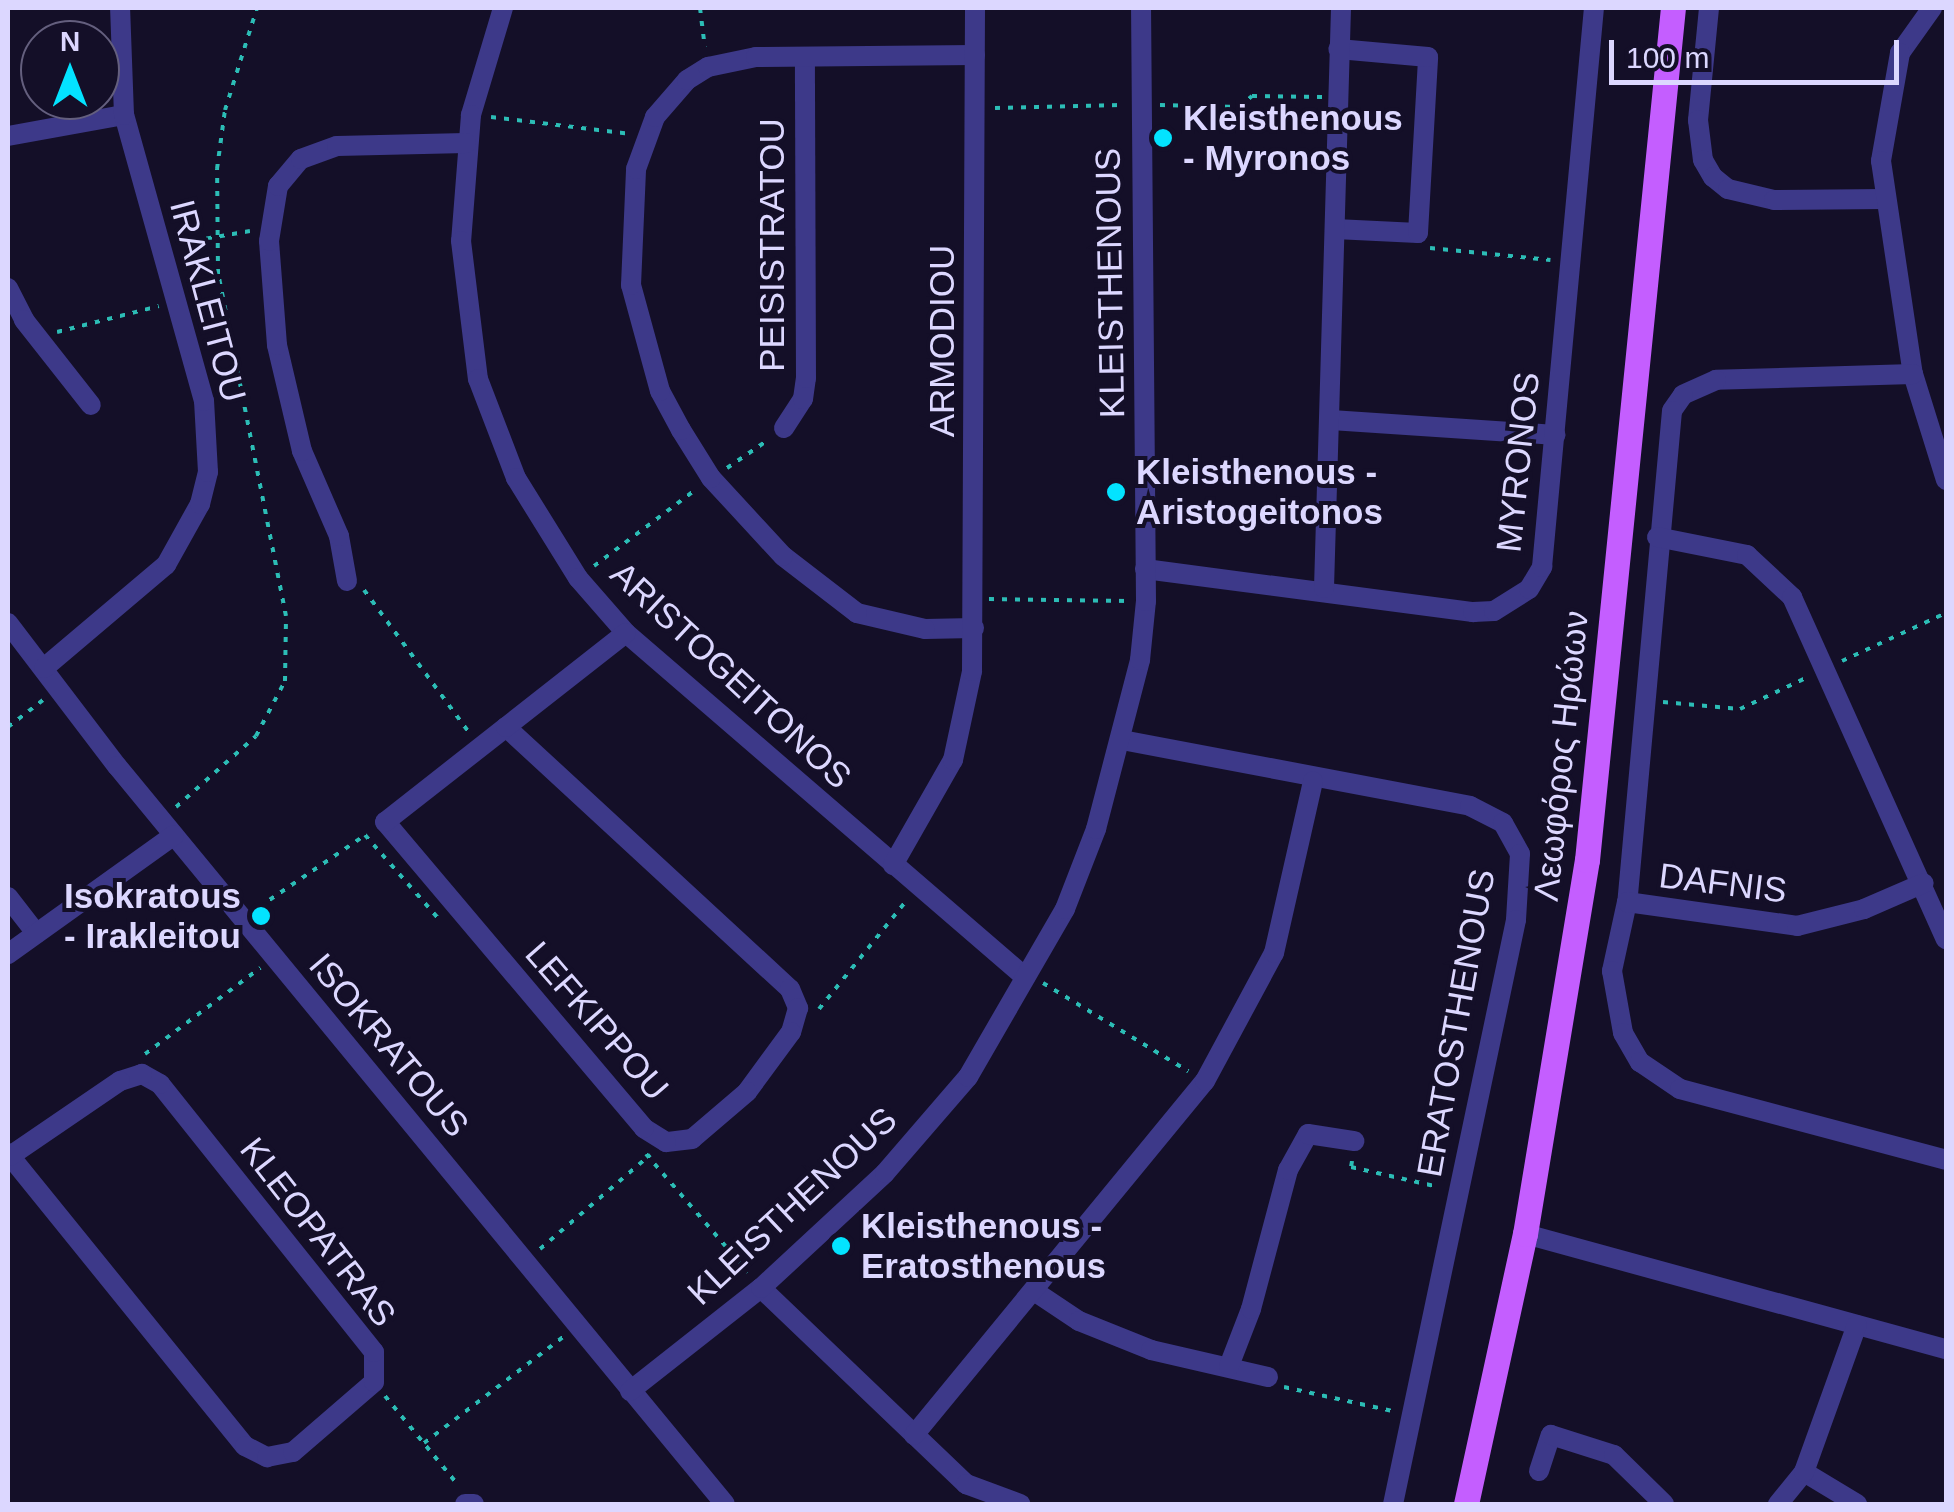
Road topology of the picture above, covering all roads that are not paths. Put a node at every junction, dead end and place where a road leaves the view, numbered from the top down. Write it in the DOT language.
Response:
graph roads {
  1 [pos="120,8"];
  2 [pos="504,8"];
  3 [pos="974,8"];
  4 [pos="1141,8"];
  5 [pos="1341,8"];
  6 [pos="1594,8"];
  7 [pos="1673,8"];
  8 [pos="1709,8"];
  9 [pos="1932,8"];
  10 [pos="1338,49"];
  11 [pos="975,55"];
  12 [pos="805,56"];
  13 [pos="124,115"];
  14 [pos="8,136"];
  15 [pos="466,143"];
  16 [pos="1884,199"];
  17 [pos="1335,228"];
  18 [pos="8,288"];
  19 [pos="1913,374"];
  20 [pos="92,405"];
  21 [pos="1331,420"];
  22 [pos="784,428"];
  23 [pos="1556,435"];
  24 [pos="1946,480"];
  25 [pos="1658,537"];
  26 [pos="1146,569"];
  27 [pos="348,581"];
  28 [pos="1324,588"];
  29 [pos="8,623"];
  30 [pos="974,628"];
  31 [pos="626,634"];
  32 [pos="44,668"];
  33 [pos="506,726"];
  34 [pos="1122,740"];
  35 [pos="1313,781"];
  36 [pos="168,827"];
  37 [pos="892,865"];
  38 [pos="1924,883"];
  39 [pos="8,897"];
  40 [pos="1627,902"];
  41 [pos="36,933"];
  42 [pos="1946,939"];
  43 [pos="8,954"];
  44 [pos="1025,977"];
  45 [pos="1354,1141"];
  46 [pos="9,1154"];
  47 [pos="1946,1160"];
  48 [pos="1525,1234"];
  49 [pos="761,1288"];
  50 [pos="1034,1291"];
  51 [pos="1858,1325"];
  52 [pos="1946,1349"];
  53 [pos="1228,1366"];
  54 [pos="1268,1377"];
  55 [pos="630,1391"];
  56 [pos="914,1435"];
  57 [pos="1539,1471"];
  58 [pos="1804,1472"];
  59 [pos="465,1504"];
  60 [pos="474,1504"];
  61 [pos="725,1504"];
  62 [pos="1020,1504"];
  63 [pos="1393,1504"];
  64 [pos="1466,1504"];
  65 [pos="1664,1504"];
  66 [pos="1778,1504"];
  67 [pos="1857,1504"];
  1 -- 13 [label="street, IRAKLEITOU"];
  2 -- 15 [label="street, ARISTOGEITONOS"];
  3 -- 11 [label="street, ARMODIOU"];
  4 -- 26 [label="street, KLEISTHENOUS"];
  5 -- 10 [label="street"];
  6 -- 23 [label="street, MYRONOS"];
  7 -- 48 [label="main road, Λεωφόρος Ηρώων"];
  8 -- 16 [label="street"];
  9 -- 16 [label="street"];
  10 -- 17 [label="street"];
  10 -- 17 [label="street"];
  11 -- 12 [label="street"];
  11 -- 30 [label="street, ARMODIOU"];
  12 -- 22 [label="street, PEISISTRATOU"];
  12 -- 30 [label="street"];
  13 -- 14 [label="street"];
  13 -- 32 [label="street, IRAKLEITOU"];
  15 -- 27 [label="street"];
  15 -- 31 [label="street, ARISTOGEITONOS"];
  16 -- 19 [label="street"];
  17 -- 21 [label="street"];
  18 -- 20 [label="street"];
  19 -- 24 [label="street"];
  19 -- 25 [label="street"];
  21 -- 23 [label="street"];
  21 -- 28 [label="street"];
  23 -- 28 [label="street, MYRONOS"];
  25 -- 38 [label="street"];
  25 -- 40 [label="street"];
  26 -- 28 [label="street, MYRONOS"];
  26 -- 34 [label="street, KLEISTHENOUS"];
  29 -- 32 [label="street, ISOKRATOUS"];
  30 -- 37 [label="street, ARMODIOU"];
  31 -- 33 [label="street"];
  31 -- 37 [label="street, ARISTOGEITONOS"];
  32 -- 36 [label="street, ISOKRATOUS"];
  33 -- 33 [label="street, LEFKIPPOU"];
  34 -- 35 [label="street, ERATOSTHENOUS"];
  34 -- 44 [label="street, KLEISTHENOUS"];
  35 -- 50 [label="street"];
  35 -- 63 [label="street, ERATOSTHENOUS"];
  36 -- 41 [label="street"];
  36 -- 55 [label="street, ISOKRATOUS"];
  37 -- 44 [label="street, ARISTOGEITONOS"];
  38 -- 40 [label="street, DAFNIS"];
  38 -- 42 [label="street"];
  39 -- 41 [label="street"];
  40 -- 47 [label="street"];
  41 -- 43 [label="street"];
  44 -- 49 [label="street, KLEISTHENOUS"];
  45 -- 53 [label="street"];
  46 -- 46 [label="street, KLEOPATRAS"];
  48 -- 51 [label="street"];
  48 -- 64 [label="main road, Λεωφόρος Ηρώων"];
  49 -- 55 [label="street, KLEISTHENOUS"];
  49 -- 56 [label="street"];
  50 -- 53 [label="street"];
  50 -- 56 [label="street"];
  51 -- 52 [label="street"];
  51 -- 58 [label="street"];
  53 -- 54 [label="street"];
  55 -- 61 [label="street, ISOKRATOUS"];
  56 -- 62 [label="street"];
  57 -- 65 [label="street"];
  58 -- 66 [label="street"];
  58 -- 67 [label="street"];
  59 -- 60 [label="street"];
}
